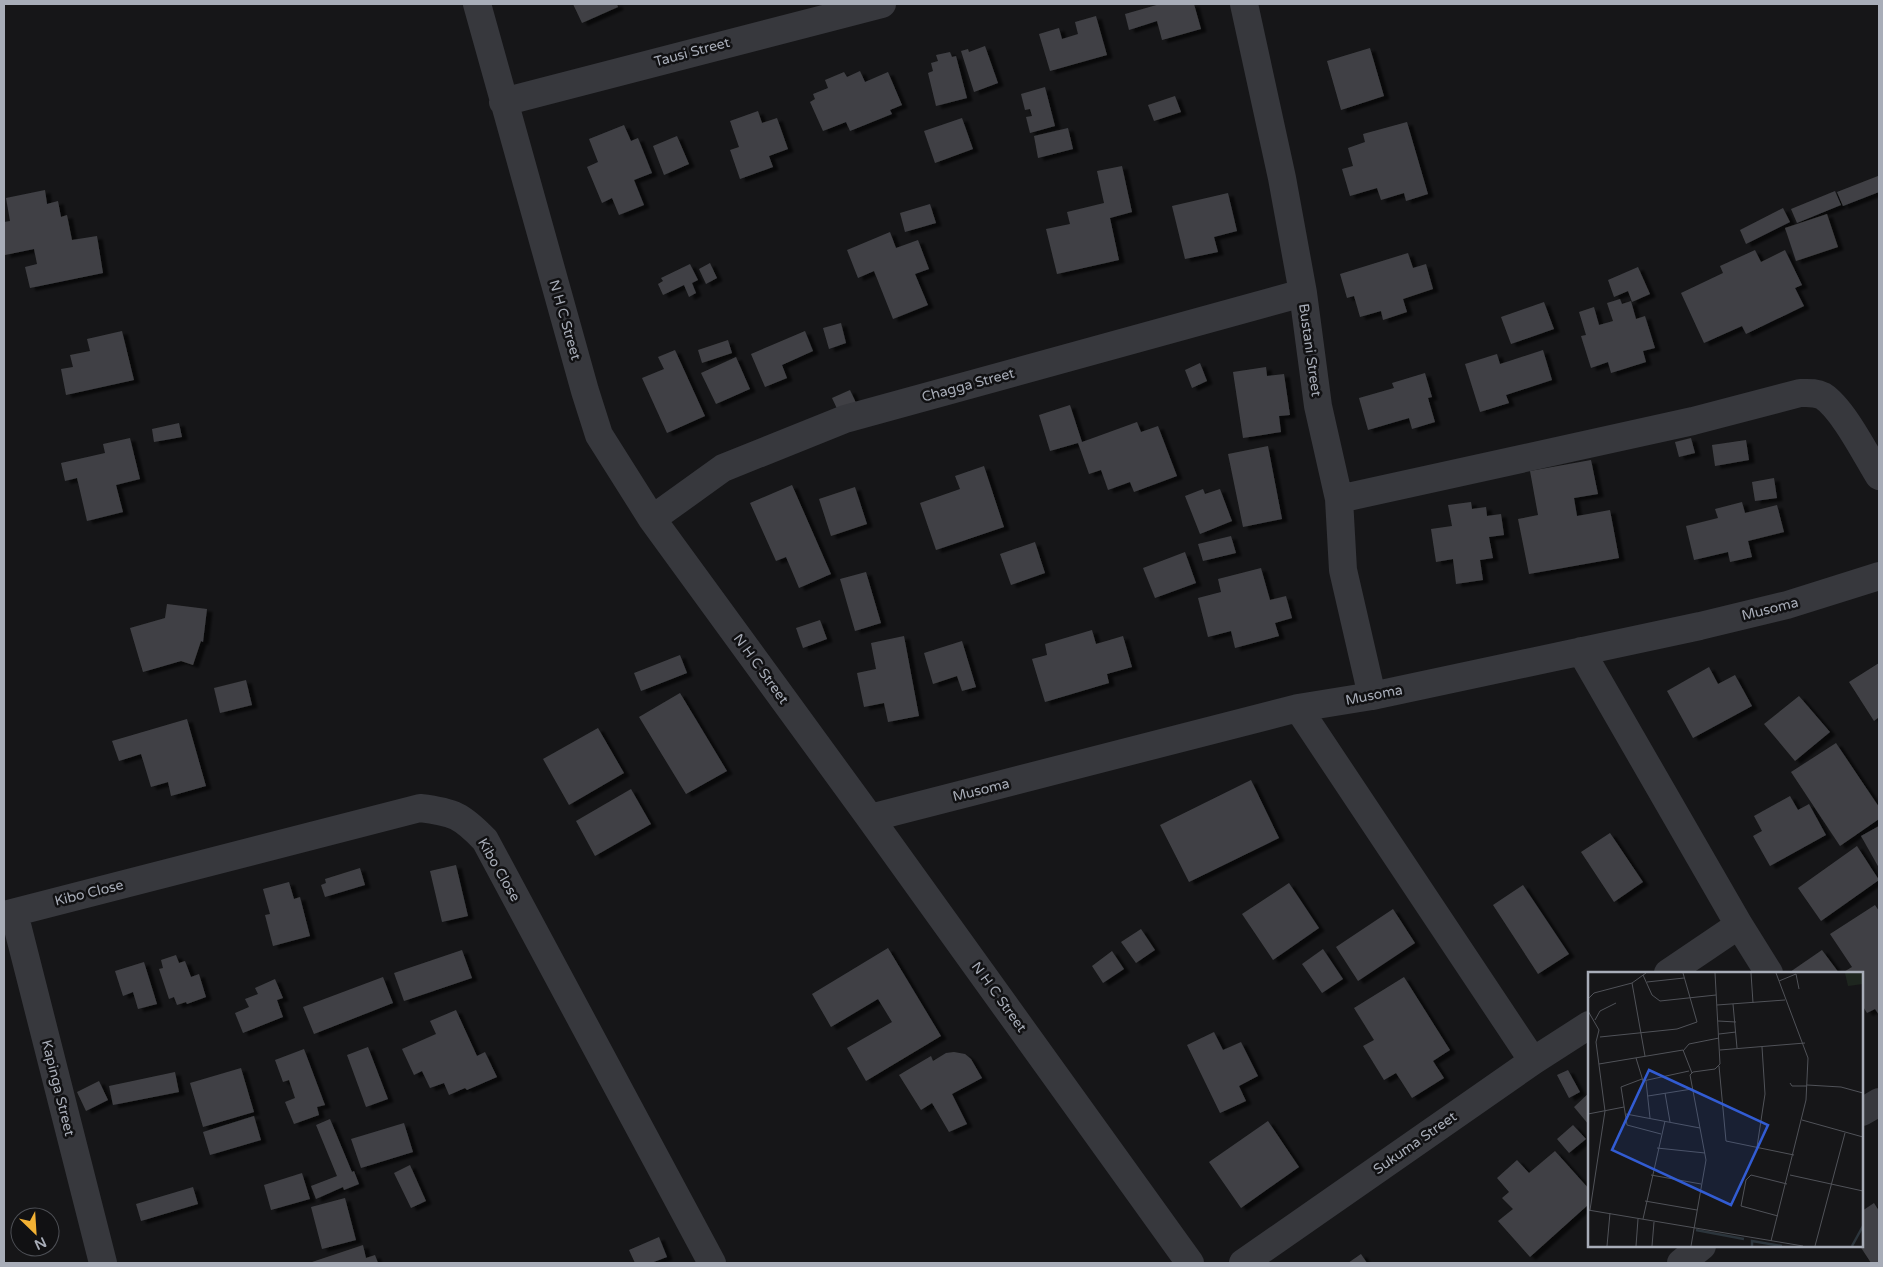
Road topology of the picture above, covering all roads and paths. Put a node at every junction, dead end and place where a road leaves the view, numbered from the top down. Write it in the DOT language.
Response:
graph roads {
  1 [pos="477,4"];
  2 [pos="882,4"];
  3 [pos="1244,4"];
  4 [pos="504,102"];
  5 [pos="1302,293"];
  6 [pos="1879,476"];
  7 [pos="1339,499"];
  8 [pos="652,519"];
  9 [pos="1879,576"];
  10 [pos="1581,651"];
  11 [pos="1372,696"];
  12 [pos="1298,708"];
  13 [pos="870,818"];
  14 [pos="9,914"];
  15 [pos="1739,925"];
  16 [pos="1669,972"];
  17 [pos="1768,972"];
  18 [pos="1588,1026"];
  19 [pos="1533,1061"];
  20 [pos="1701,1247"];
  21 [pos="103,1263"];
  22 [pos="712,1263"];
  23 [pos="1190,1263"];
  24 [pos="1243,1263"];
  25 [pos="1681,1263"];
  1 -- 4 [label="street, N H C Street"];
  2 -- 4 [label="street, Tausi Street"];
  3 -- 5 [label="street, Bustani Street"];
  4 -- 8 [label="street, N H C Street"];
  5 -- 7 [label="street, Bustani Street"];
  5 -- 8 [label="street, Chagga Street"];
  6 -- 7 [label="street"];
  7 -- 11 [label="street, Bustani Street"];
  8 -- 13 [label="street, N H C Street"];
  9 -- 10 [label="street, Musoma"];
  10 -- 11 [label="street, Musoma"];
  10 -- 15 [label="street"];
  11 -- 12 [label="street, Musoma"];
  12 -- 13 [label="street, Musoma"];
  12 -- 19 [label="street"];
  13 -- 23 [label="street, N H C Street"];
  14 -- 21 [label="street, Kapinga Street"];
  14 -- 22 [label="street, Kibo Close"];
  15 -- 16 [label="street"];
  15 -- 17 [label="street"];
  18 -- 19 [label="street, Sukuma Street"];
  19 -- 24 [label="street, Sukuma Street"];
  20 -- 25 [label="street"];
}
